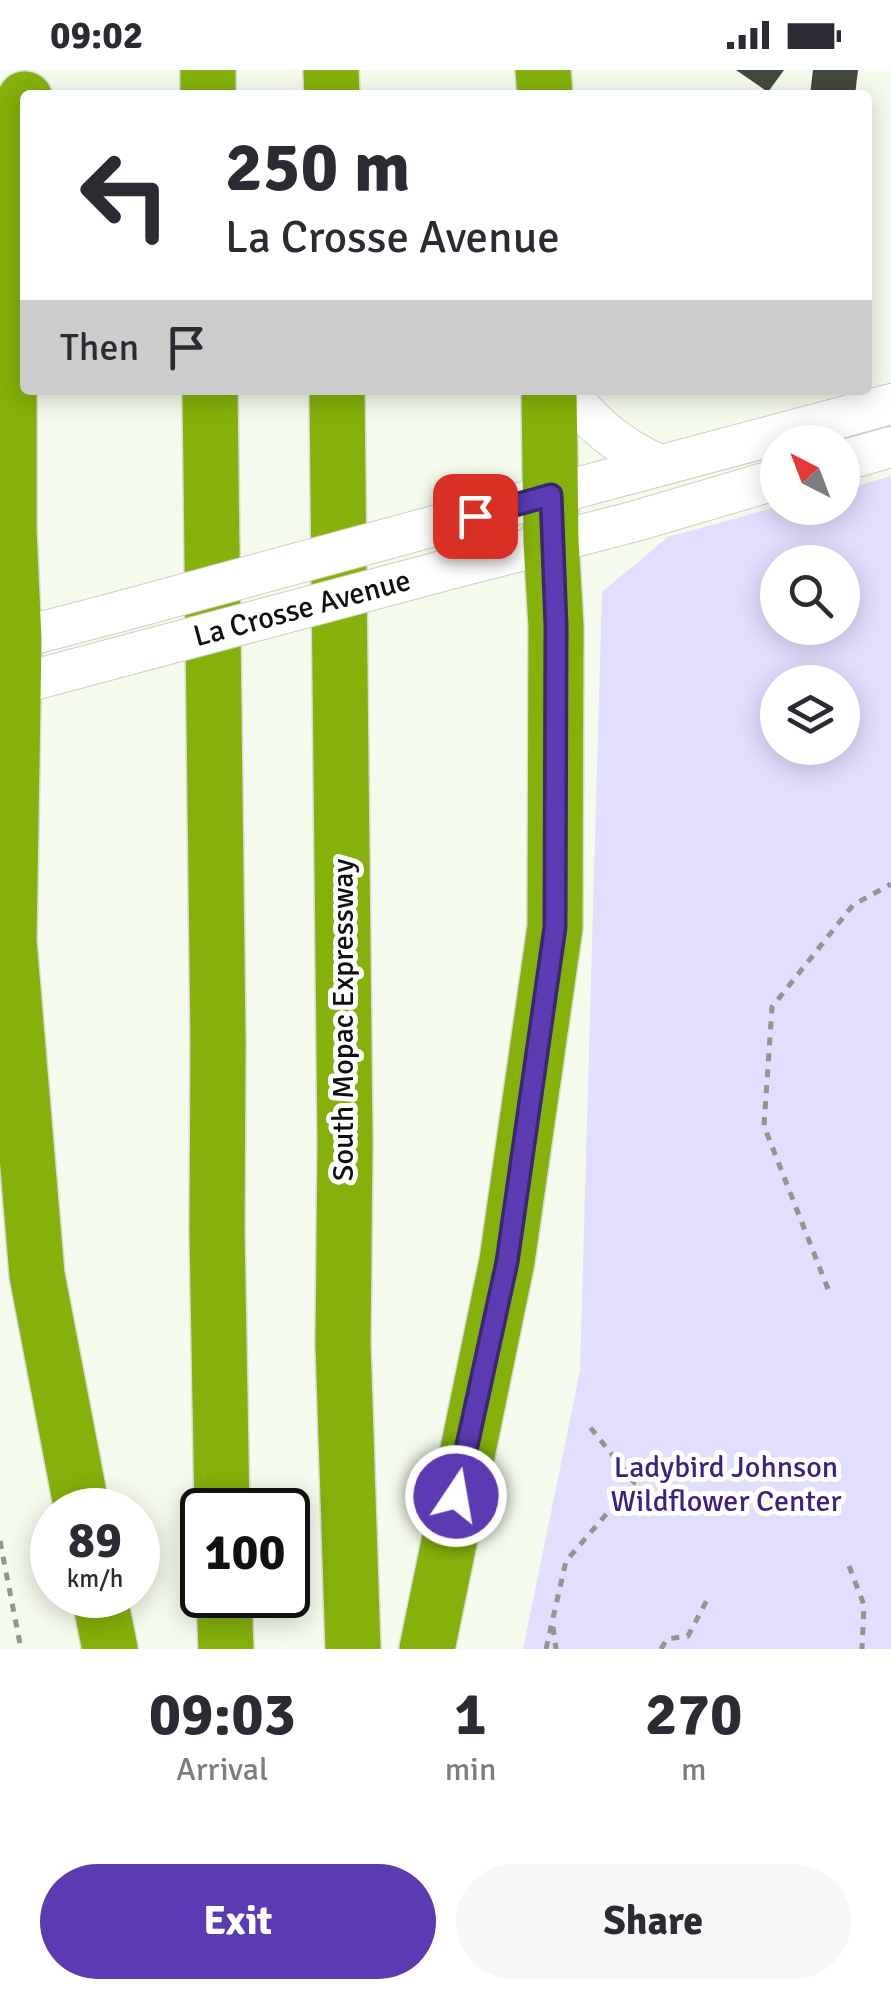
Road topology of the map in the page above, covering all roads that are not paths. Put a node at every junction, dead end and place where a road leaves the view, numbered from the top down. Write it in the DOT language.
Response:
graph roads {
  1 [pos="20,144"];
  2 [pos="210,395"];
  3 [pos="338,395"];
  4 [pos="550,395"];
  5 [pos="572,395"];
  6 [pos="891,404"];
  7 [pos="891,448"];
  8 [pos="860,456"];
  9 [pos="659,465"];
  10 [pos="760,483"];
  11 [pos="551,519"];
  12 [pos="7,664"];
  13 [pos="6,820"];
  14 [pos="78,1488"];
  15 [pos="222,1488"];
  16 [pos="104,1618"];
  17 [pos="225,1618"];
  18 [pos="110,1649"];
  19 [pos="226,1649"];
  20 [pos="353,1649"];
  21 [pos="427,1649"];
  1 -- 12 [label="highway"];
  2 -- 15 [label="highway"];
  3 -- 20 [label="highway, South Mopac Expressway"];
  4 -- 11 [label="highway"];
  5 -- 9 [label="street"];
  6 -- 9 [label="street"];
  7 -- 8 [label="street"];
  9 -- 11 [label="street"];
  10 -- 11 [label="street, La Crosse Avenue"];
  11 -- 12 [label="street, La Crosse Avenue, bridge"];
  11 -- 12 [label="street, La Crosse Avenue, bridge"];
  11 -- 21 [label="highway"];
  12 -- 13 [label="highway"];
  13 -- 14 [label="highway"];
  16 -- 18 [label="highway"];
  17 -- 19 [label="highway"];
}
